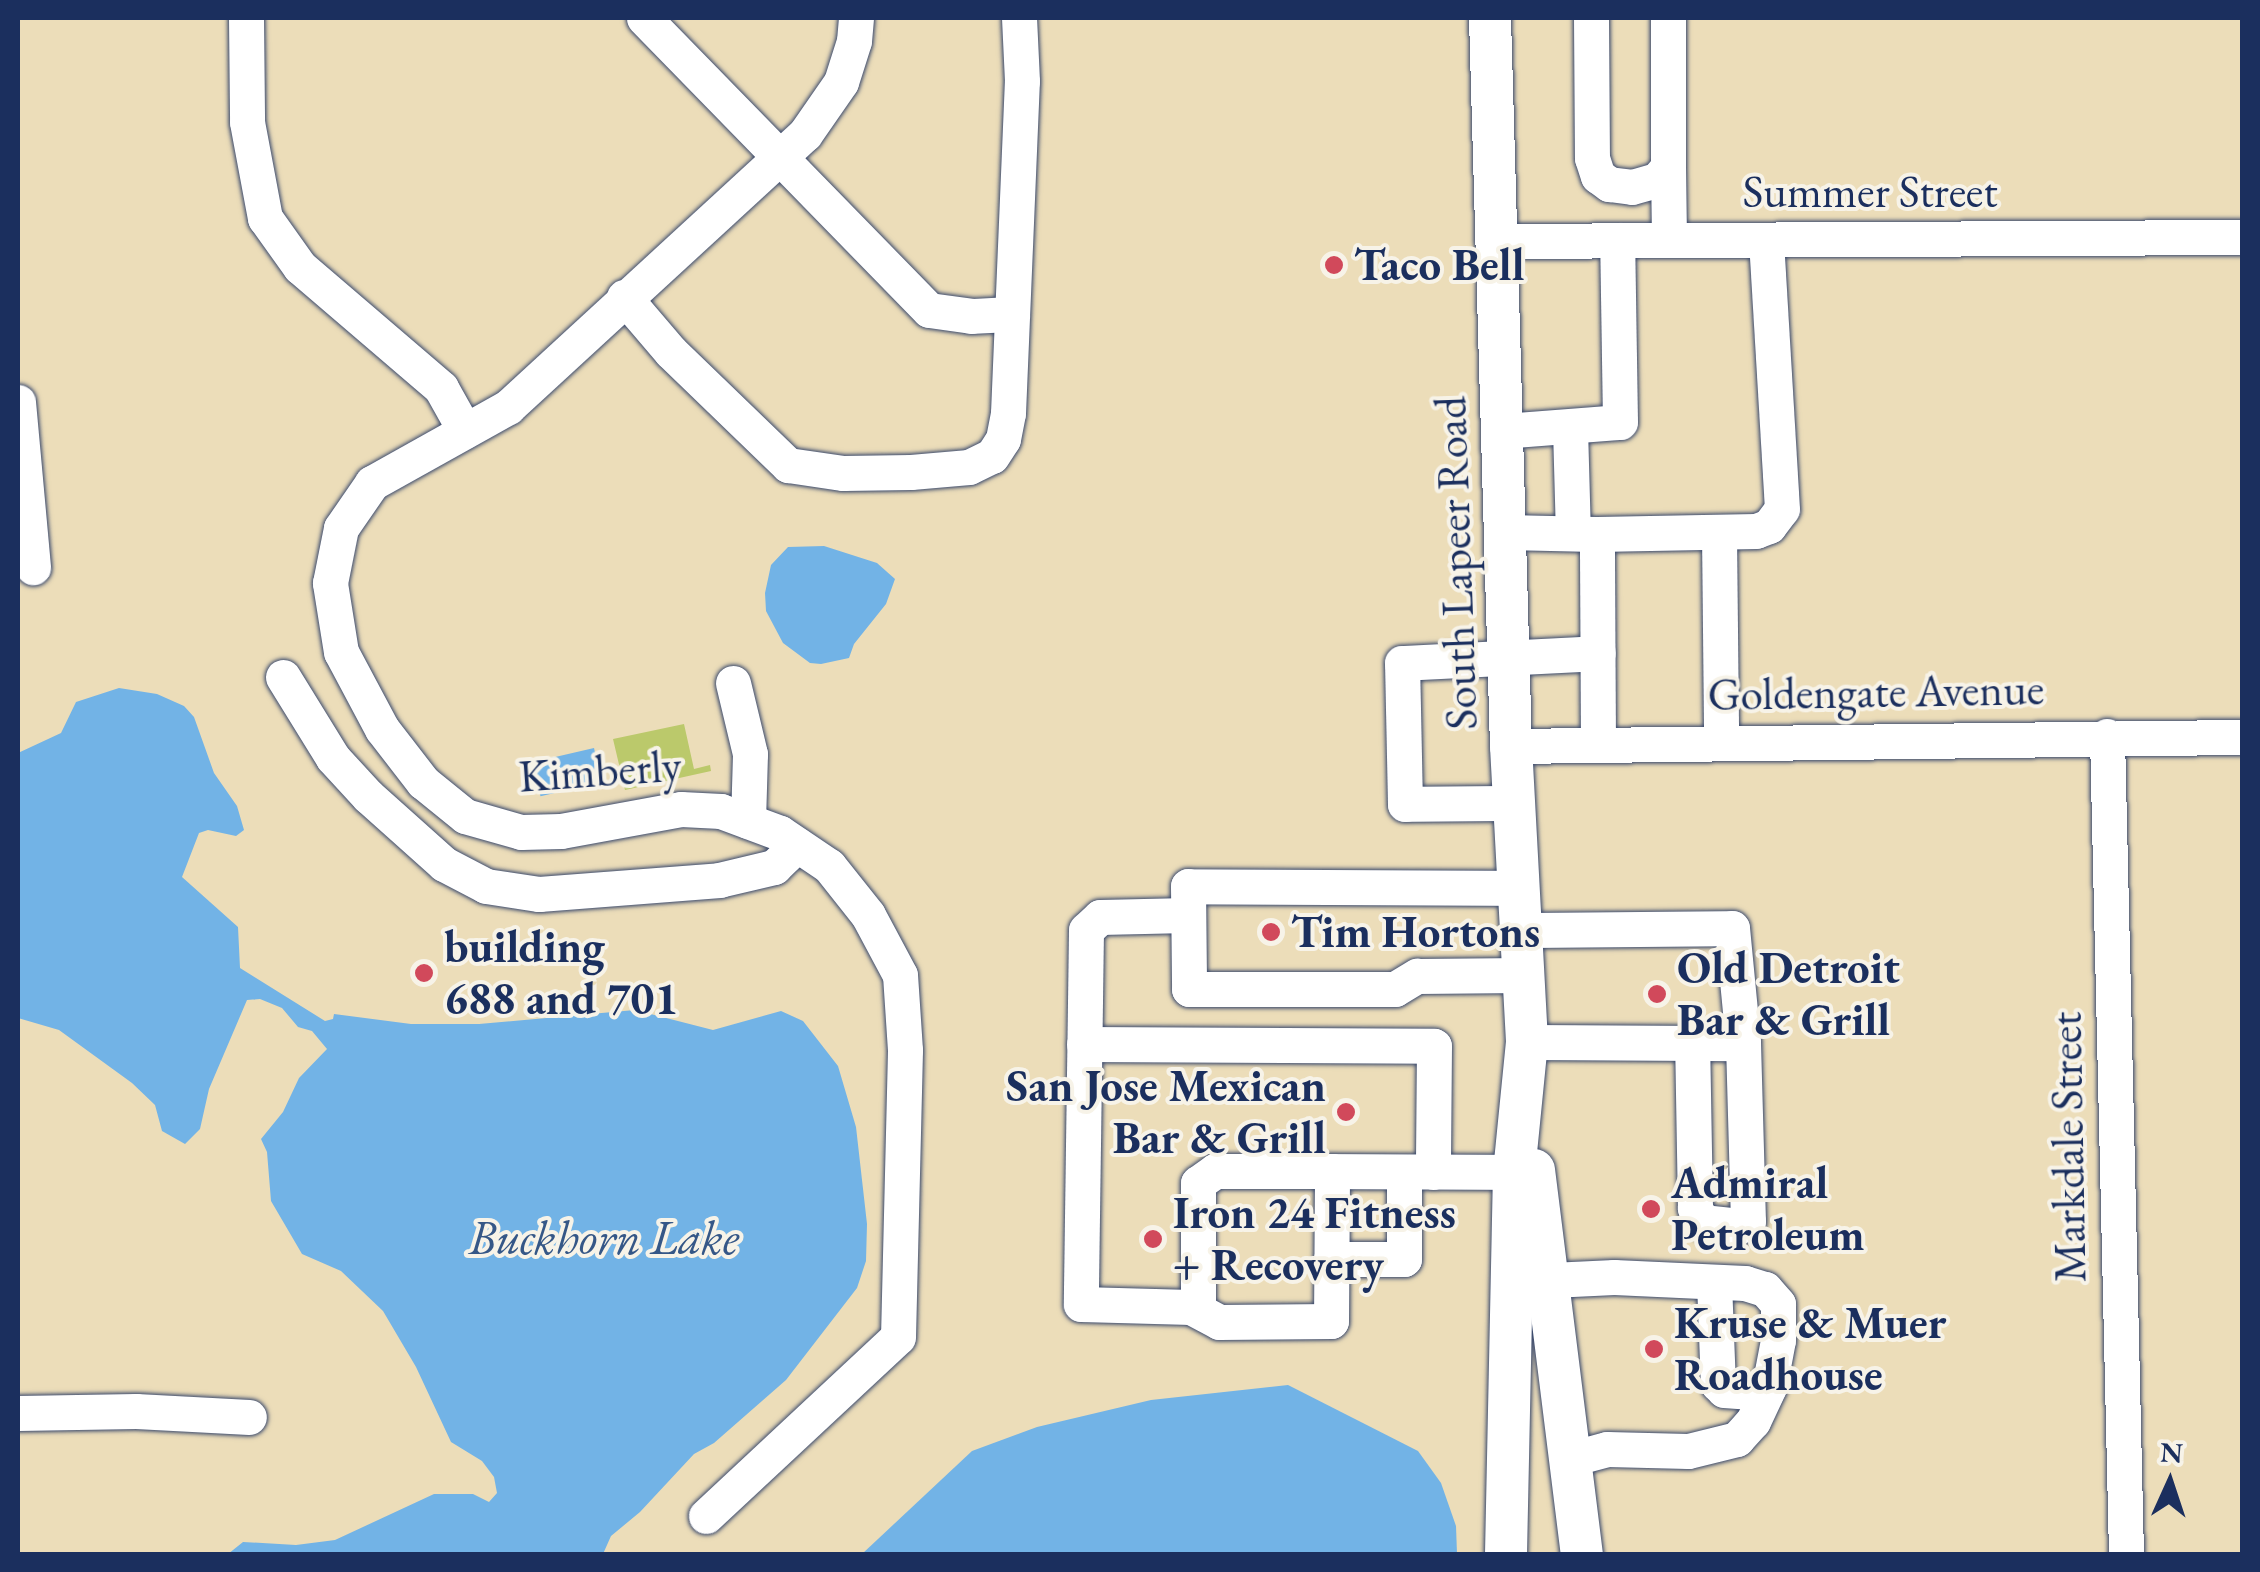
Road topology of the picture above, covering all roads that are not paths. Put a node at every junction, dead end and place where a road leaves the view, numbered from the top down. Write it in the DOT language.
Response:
graph roads {
  1 [pos="246,18"];
  2 [pos="644,18"];
  3 [pos="856,18"];
  4 [pos="1020,18"];
  5 [pos="1490,18"];
  6 [pos="1591,18"];
  7 [pos="1668,18"];
  8 [pos="779,157"];
  9 [pos="1668,167"];
  10 [pos="2242,237"];
  11 [pos="1616,240"];
  12 [pos="1669,240"];
  13 [pos="1766,240"];
  14 [pos="1498,241"];
  15 [pos="624,297"];
  16 [pos="1012,314"];
  17 [pos="18,402"];
  18 [pos="1570,428"];
  19 [pos="1502,431"];
  20 [pos="464,432"];
  21 [pos="1506,532"];
  22 [pos="1585,534"];
  23 [pos="1719,534"];
  24 [pos="33,567"];
  25 [pos="1598,653"];
  26 [pos="1509,656"];
  27 [pos="283,677"];
  28 [pos="732,683"];
  29 [pos="377,719"];
  30 [pos="2107,736"];
  31 [pos="2242,737"];
  32 [pos="1721,742"];
  33 [pos="1598,744"];
  34 [pos="1511,746"];
  35 [pos="326,748"];
  36 [pos="1514,803"];
  37 [pos="748,821"];
  38 [pos="797,844"];
  39 [pos="1519,888"];
  40 [pos="1188,916"];
  41 [pos="1521,930"];
  42 [pos="1524,975"];
  43 [pos="1692,1039"];
  44 [pos="1528,1042"];
  45 [pos="1743,1043"];
  46 [pos="1084,1044"];
  47 [pos="1524,1106"];
  48 [pos="1332,1171"];
  49 [pos="1419,1172"];
  50 [pos="1514,1172"];
  51 [pos="1331,1259"];
  52 [pos="1551,1280"];
  53 [pos="1714,1282"];
  54 [pos="1198,1310"];
  55 [pos="1766,1393"];
  56 [pos="18,1414"];
  57 [pos="249,1417"];
  58 [pos="1574,1458"];
  59 [pos="706,1516"];
  60 [pos="1506,1554"];
  61 [pos="1582,1554"];
  62 [pos="2126,1554"];
  1 -- 20 [label="street"];
  2 -- 8 [label="street"];
  3 -- 8 [label="street, Kimberly"];
  4 -- 16 [label="street"];
  5 -- 14 [label="main road, South Lapeer Road"];
  6 -- 9 [label="street"];
  7 -- 9 [label="street"];
  8 -- 15 [label="street, Kimberly"];
  8 -- 16 [label="street"];
  9 -- 12 [label="street"];
  10 -- 13 [label="street, Summer Street"];
  11 -- 12 [label="street, Summer Street"];
  11 -- 14 [label="street, Summer Street"];
  11 -- 18 [label="street"];
  12 -- 13 [label="street, Summer Street"];
  13 -- 23 [label="street"];
  14 -- 19 [label="main road, South Lapeer Road"];
  15 -- 16 [label="street"];
  15 -- 20 [label="street, Kimberly"];
  17 -- 24 [label="street"];
  18 -- 19 [label="street"];
  18 -- 22 [label="street"];
  19 -- 21 [label="main road, South Lapeer Road"];
  20 -- 29 [label="street, Kimberly"];
  21 -- 22 [label="street"];
  21 -- 26 [label="main road, South Lapeer Road"];
  22 -- 23 [label="street"];
  22 -- 25 [label="street"];
  23 -- 32 [label="street"];
  25 -- 26 [label="street"];
  25 -- 33 [label="street"];
  26 -- 34 [label="main road, South Lapeer Road"];
  26 -- 36 [label="street"];
  27 -- 35 [label="street"];
  28 -- 37 [label="street"];
  29 -- 35 [label="street"];
  29 -- 37 [label="street, Kimberly"];
  30 -- 31 [label="street, Goldengate Avenue"];
  30 -- 32 [label="street, Goldengate Avenue"];
  30 -- 62 [label="street, Markdale Street"];
  32 -- 33 [label="street, Goldengate Avenue"];
  33 -- 34 [label="street, Goldengate Avenue"];
  34 -- 36 [label="main road, South Lapeer Road"];
  35 -- 38 [label="street"];
  36 -- 39 [label="main road, South Lapeer Road"];
  37 -- 38 [label="street, Kimberly"];
  38 -- 59 [label="street, Kimberly"];
  39 -- 40 [label="street"];
  39 -- 41 [label="main road, South Lapeer Road"];
  40 -- 42 [label="street"];
  40 -- 46 [label="street"];
  41 -- 42 [label="main road, South Lapeer Road"];
  41 -- 45 [label="street"];
  42 -- 44 [label="main road, South Lapeer Road"];
  43 -- 44 [label="street"];
  43 -- 45 [label="street"];
  43 -- 45 [label="street"];
  44 -- 47 [label="main road, South Lapeer Road"];
  46 -- 49 [label="street"];
  46 -- 54 [label="street"];
  47 -- 50 [label="main road, South Lapeer Road"];
  47 -- 52 [label="main road, South Lapeer Road"];
  48 -- 49 [label="street"];
  48 -- 51 [label="street"];
  48 -- 54 [label="street"];
  49 -- 50 [label="street"];
  49 -- 51 [label="street"];
  50 -- 60 [label="main road, South Lapeer Road"];
  51 -- 54 [label="street"];
  52 -- 53 [label="street"];
  52 -- 58 [label="main road, South Lapeer Road"];
  53 -- 55 [label="street"];
  53 -- 55 [label="street"];
  55 -- 58 [label="street"];
  56 -- 57 [label="street"];
  58 -- 61 [label="main road, South Lapeer Road"];
}
